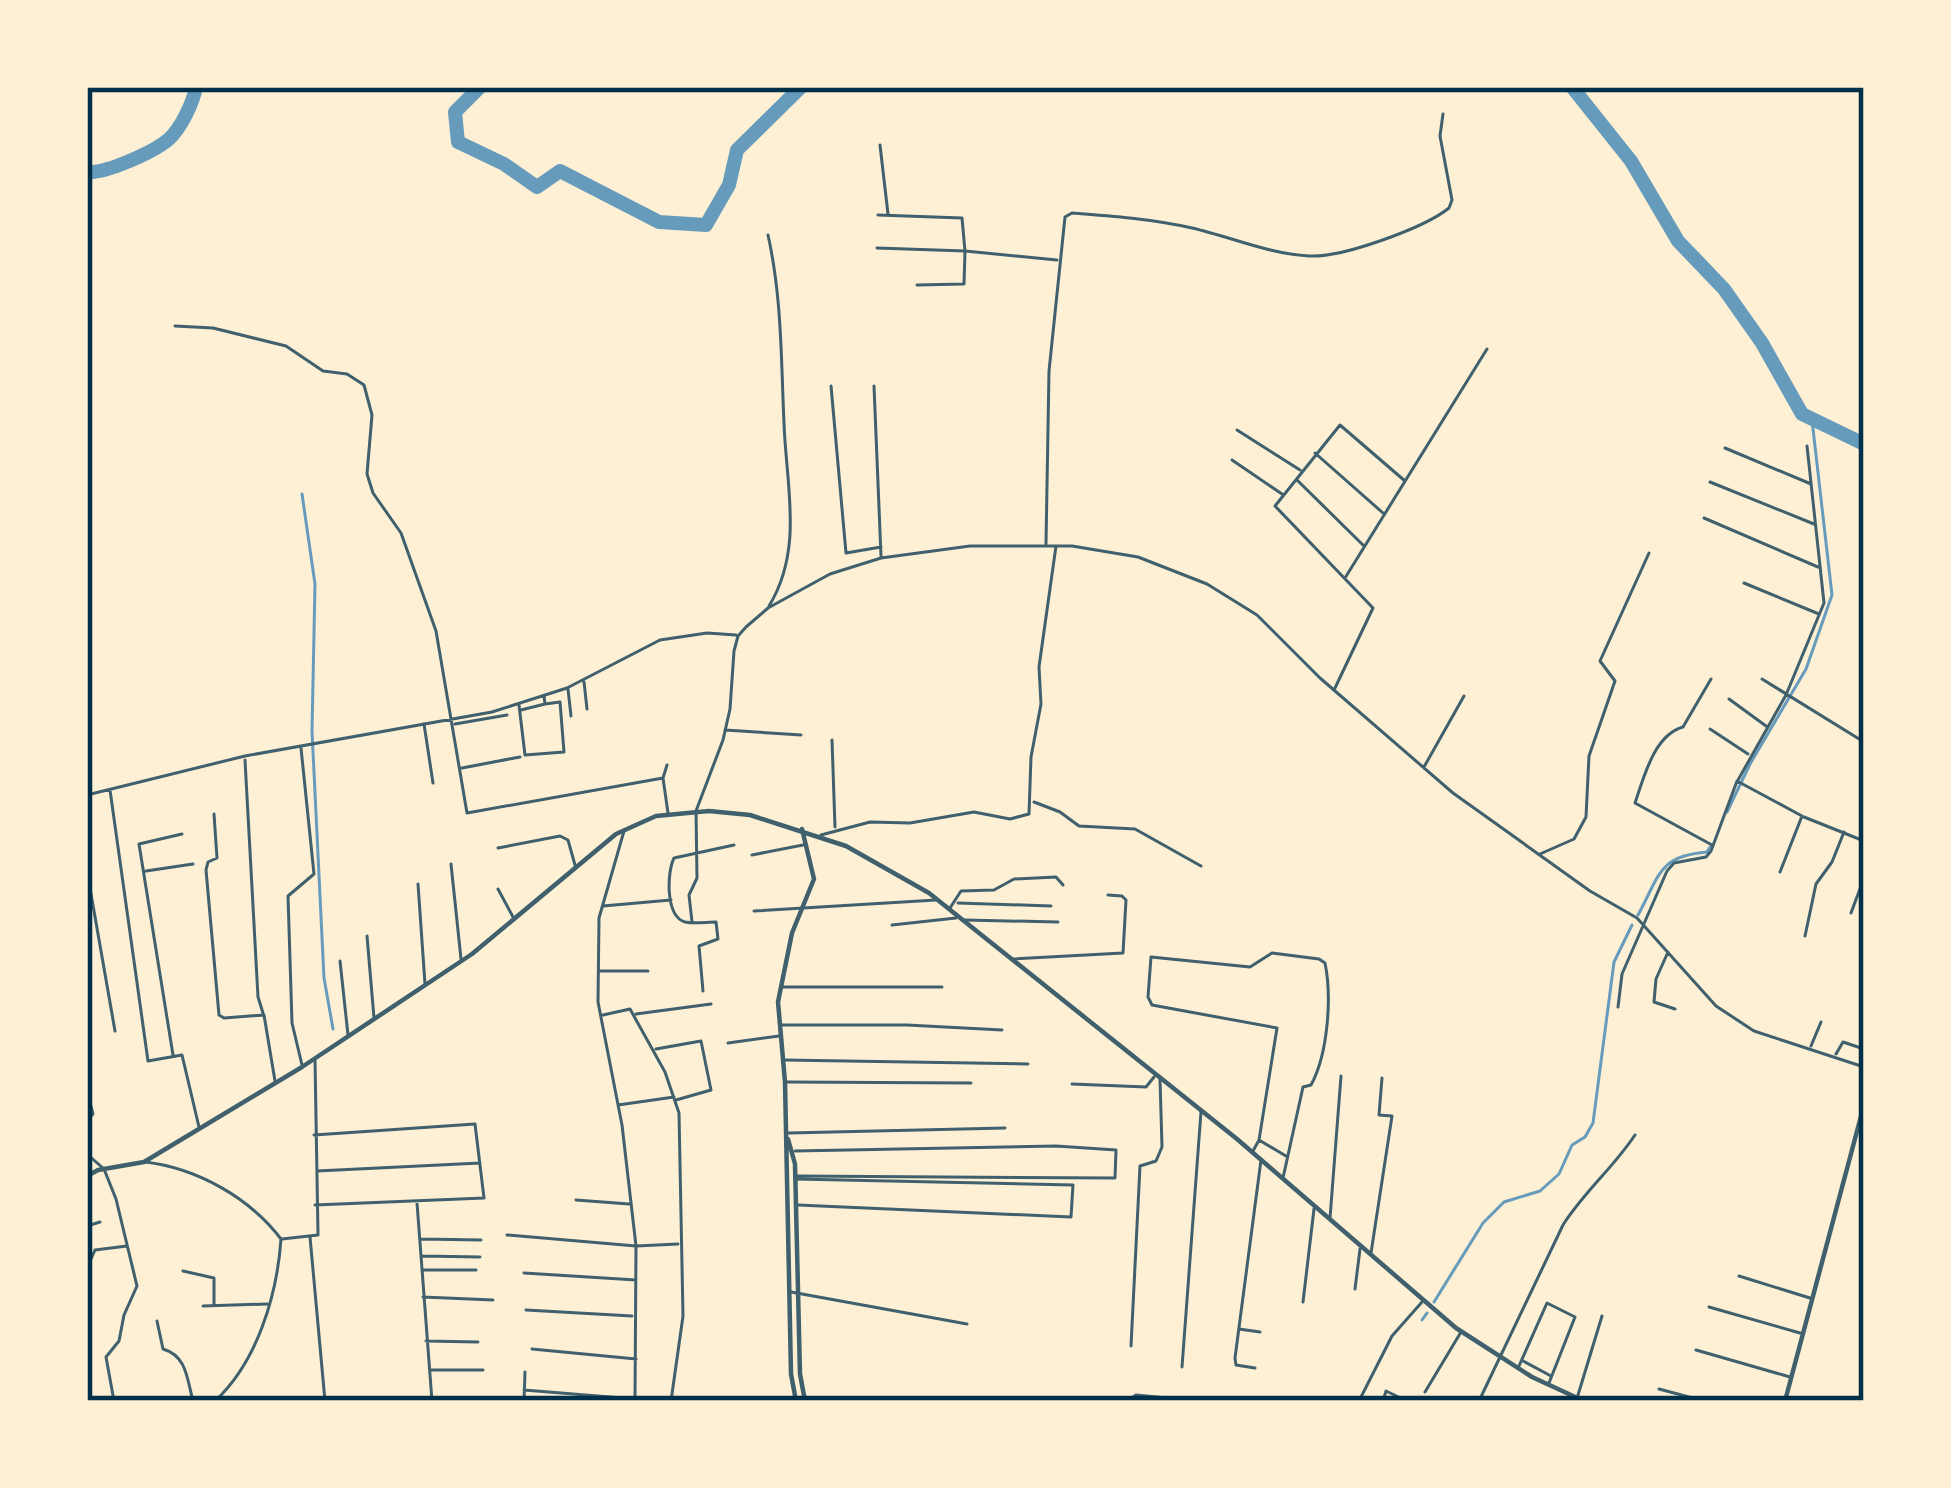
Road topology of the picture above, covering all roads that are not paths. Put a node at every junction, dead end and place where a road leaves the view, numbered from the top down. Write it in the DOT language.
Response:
graph roads {
  1 [pos="1443,114"];
  2 [pos="880,145"];
  3 [pos="878,215"];
  4 [pos="888,216"];
  5 [pos="768,235"];
  6 [pos="877,248"];
  7 [pos="964,251"];
  8 [pos="1059,260"];
  9 [pos="917,285"];
  10 [pos="175,326"];
  11 [pos="1487,349"];
  12 [pos="830,386"];
  13 [pos="874,386"];
  14 [pos="1237,430"];
  15 [pos="1807,446"];
  16 [pos="1724,448"];
  17 [pos="1315,453"];
  18 [pos="1232,460"];
  19 [pos="1302,471"];
  20 [pos="1296,479"];
  21 [pos="1405,481"];
  22 [pos="1710,482"];
  23 [pos="1811,484"];
  24 [pos="1283,495"];
  25 [pos="1384,514"];
  26 [pos="1704,518"];
  27 [pos="1815,525"];
  28 [pos="1046,545"];
  29 [pos="1056,546"];
  30 [pos="1364,546"];
  31 [pos="880,547"];
  32 [pos="1649,553"];
  33 [pos="881,558"];
  34 [pos="1820,568"];
  35 [pos="1344,579"];
  36 [pos="1744,583"];
  37 [pos="768,608"];
  38 [pos="1819,614"];
  39 [pos="738,636"];
  40 [pos="1711,679"];
  41 [pos="1762,679"];
  42 [pos="584,680"];
  43 [pos="567,688"];
  44 [pos="1334,689"];
  45 [pos="543,695"];
  46 [pos="1786,695"];
  47 [pos="1465,696"];
  48 [pos="1729,699"];
  49 [pos="545,704"];
  50 [pos="519,707"];
  51 [pos="587,709"];
  52 [pos="507,715"];
  53 [pos="571,716"];
  54 [pos="452,717"];
  55 [pos="424,722"];
  56 [pos="454,725"];
  57 [pos="1767,728"];
  58 [pos="1710,729"];
  59 [pos="725,730"];
  60 [pos="801,735"];
  61 [pos="832,740"];
  62 [pos="1864,742"];
  63 [pos="301,747"];
  64 [pos="1749,755"];
  65 [pos="245,757"];
  66 [pos="520,757"];
  67 [pos="667,766"];
  68 [pos="1424,767"];
  69 [pos="460,768"];
  70 [pos="663,778"];
  71 [pos="1737,781"];
  72 [pos="433,783"];
  73 [pos="110,789"];
  74 [pos="87,795"];
  75 [pos="1031,800"];
  76 [pos="696,811"];
  77 [pos="214,814"];
  78 [pos="668,815"];
  79 [pos="1802,816"];
  80 [pos="625,829"];
  81 [pos="802,829"];
  82 [pos="836,829"];
  83 [pos="1844,832"];
  84 [pos="182,834"];
  85 [pos="819,835"];
  86 [pos="1864,841"];
  87 [pos="734,844"];
  88 [pos="806,844"];
  89 [pos="1713,846"];
  90 [pos="498,848"];
  91 [pos="695,852"];
  92 [pos="1539,854"];
  93 [pos="752,855"];
  94 [pos="193,864"];
  95 [pos="452,864"];
  96 [pos="1201,866"];
  97 [pos="576,867"];
  98 [pos="87,871"];
  99 [pos="144,871"];
  100 [pos="1780,872"];
  101 [pos="1864,878"];
  102 [pos="418,884"];
  103 [pos="1064,885"];
  104 [pos="498,889"];
  105 [pos="1108,895"];
  106 [pos="671,900"];
  107 [pos="938,900"];
  108 [pos="956,903"];
  109 [pos="601,906"];
  110 [pos="1051,906"];
  111 [pos="803,909"];
  112 [pos="949,909"];
  113 [pos="754,911"];
  114 [pos="1851,913"];
  115 [pos="514,918"];
  116 [pos="961,919"];
  117 [pos="692,922"];
  118 [pos="1058,922"];
  119 [pos="1642,923"];
  120 [pos="892,925"];
  121 [pos="367,936"];
  122 [pos="1805,936"];
  123 [pos="1670,951"];
  124 [pos="1011,959"];
  125 [pos="340,961"];
  126 [pos="462,961"];
  127 [pos="598,971"];
  128 [pos="648,971"];
  129 [pos="425,985"];
  130 [pos="780,987"];
  131 [pos="941,987"];
  132 [pos="703,991"];
  133 [pos="711,1004"];
  134 [pos="1618,1006"];
  135 [pos="1675,1009"];
  136 [pos="634,1014"];
  137 [pos="263,1015"];
  138 [pos="601,1016"];
  139 [pos="375,1019"];
  140 [pos="1821,1022"];
  141 [pos="780,1025"];
  142 [pos="1002,1030"];
  143 [pos="115,1031"];
  144 [pos="781,1036"];
  145 [pos="348,1037"];
  146 [pos="728,1043"];
  147 [pos="1810,1048"];
  148 [pos="654,1049"];
  149 [pos="1864,1049"];
  150 [pos="1835,1056"];
  151 [pos="173,1057"];
  152 [pos="315,1058"];
  153 [pos="783,1060"];
  154 [pos="1028,1064"];
  155 [pos="302,1067"];
  156 [pos="1864,1067"];
  157 [pos="1341,1076"];
  158 [pos="1158,1077"];
  159 [pos="1382,1078"];
  160 [pos="785,1082"];
  161 [pos="275,1083"];
  162 [pos="971,1083"];
  163 [pos="1072,1084"];
  164 [pos="87,1091"];
  165 [pos="676,1099"];
  166 [pos="619,1105"];
  167 [pos="1864,1105"];
  168 [pos="1201,1112"];
  169 [pos="87,1121"];
  170 [pos="200,1128"];
  171 [pos="1005,1128"];
  172 [pos="787,1133"];
  173 [pos="1635,1135"];
  174 [pos="314,1136"];
  175 [pos="1259,1140"];
  176 [pos="791,1151"];
  177 [pos="1252,1152"];
  178 [pos="87,1154"];
  179 [pos="1287,1156"];
  180 [pos="1261,1159"];
  181 [pos="144,1162"];
  182 [pos="480,1163"];
  183 [pos="104,1169"];
  184 [pos="315,1172"];
  185 [pos="87,1176"];
  186 [pos="795,1177"];
  187 [pos="1283,1178"];
  188 [pos="576,1200"];
  189 [pos="417,1201"];
  190 [pos="631,1204"];
  191 [pos="315,1205"];
  192 [pos="796,1205"];
  193 [pos="1315,1206"];
  194 [pos="1330,1220"];
  195 [pos="100,1222"];
  196 [pos="87,1226"];
  197 [pos="507,1235"];
  198 [pos="310,1236"];
  199 [pos="280,1239"];
  200 [pos="419,1239"];
  201 [pos="481,1240"];
  202 [pos="680,1244"];
  203 [pos="129,1246"];
  204 [pos="636,1246"];
  205 [pos="1360,1246"];
  206 [pos="1371,1255"];
  207 [pos="420,1256"];
  208 [pos="480,1257"];
  209 [pos="87,1268"];
  210 [pos="421,1270"];
  211 [pos="476,1270"];
  212 [pos="182,1271"];
  213 [pos="524,1273"];
  214 [pos="1739,1276"];
  215 [pos="636,1280"];
  216 [pos="1355,1289"];
  217 [pos="789,1292"];
  218 [pos="798,1294"];
  219 [pos="423,1297"];
  220 [pos="1812,1298"];
  221 [pos="493,1300"];
  222 [pos="1423,1301"];
  223 [pos="1304,1302"];
  224 [pos="267,1304"];
  225 [pos="203,1306"];
  226 [pos="214,1306"];
  227 [pos="1709,1307"];
  228 [pos="526,1310"];
  229 [pos="635,1316"];
  230 [pos="1601,1316"];
  231 [pos="157,1321"];
  232 [pos="967,1324"];
  233 [pos="1239,1329"];
  234 [pos="1260,1332"];
  235 [pos="1461,1332"];
  236 [pos="1802,1334"];
  237 [pos="426,1341"];
  238 [pos="478,1342"];
  239 [pos="1131,1346"];
  240 [pos="532,1349"];
  241 [pos="1696,1350"];
  242 [pos="1499,1358"];
  243 [pos="635,1359"];
  244 [pos="1522,1360"];
  245 [pos="1182,1367"];
  246 [pos="1518,1368"];
  247 [pos="1256,1369"];
  248 [pos="429,1370"];
  249 [pos="483,1370"];
  250 [pos="524,1372"];
  251 [pos="1551,1376"];
  252 [pos="1790,1377"];
  253 [pos="1548,1384"];
  254 [pos="1659,1389"];
  255 [pos="524,1390"];
  256 [pos="1425,1392"];
  257 [pos="454,1399"];
  258 [pos="635,1400"];
  259 [pos="1581,1400"];
  260 [pos="114,1401"];
  261 [pos="194,1401"];
  262 [pos="215,1401"];
  263 [pos="325,1401"];
  264 [pos="432,1401"];
  265 [pos="486,1401"];
  266 [pos="524,1401"];
  267 [pos="671,1401"];
  268 [pos="796,1401"];
  269 [pos="805,1401"];
  270 [pos="1127,1401"];
  271 [pos="1199,1401"];
  272 [pos="1359,1401"];
  273 [pos="1383,1401"];
  274 [pos="1407,1401"];
  275 [pos="1479,1401"];
  276 [pos="1704,1401"];
  277 [pos="1785,1401"];
  1 -- 8 [label="street"];
  2 -- 4 [label="street"];
  3 -- 4 [label="street"];
  4 -- 7 [label="street"];
  5 -- 37 [label="street"];
  6 -- 7 [label="street"];
  7 -- 8 [label="street"];
  7 -- 9 [label="street"];
  8 -- 28 [label="street"];
  10 -- 54 [label="street"];
  11 -- 21 [label="street"];
  12 -- 31 [label="street"];
  13 -- 31 [label="street"];
  14 -- 19 [label="street"];
  15 -- 23 [label="street"];
  16 -- 23 [label="street"];
  17 -- 19 [label="street"];
  17 -- 21 [label="street"];
  17 -- 25 [label="street"];
  18 -- 24 [label="street"];
  19 -- 20 [label="street"];
  20 -- 24 [label="street"];
  20 -- 30 [label="street"];
  21 -- 25 [label="street"];
  22 -- 27 [label="street"];
  23 -- 27 [label="street"];
  24 -- 35 [label="street"];
  25 -- 30 [label="street"];
  26 -- 34 [label="street"];
  27 -- 34 [label="street"];
  28 -- 29 [label="street"];
  28 -- 33 [label="street"];
  29 -- 44 [label="street"];
  29 -- 75 [label="street"];
  30 -- 35 [label="street"];
  31 -- 33 [label="street"];
  32 -- 92 [label="street"];
  33 -- 37 [label="street"];
  34 -- 38 [label="street"];
  35 -- 44 [label="street"];
  36 -- 38 [label="street"];
  37 -- 39 [label="street"];
  38 -- 46 [label="street"];
  39 -- 42 [label="street"];
  39 -- 59 [label="street"];
  40 -- 89 [label="street"];
  41 -- 46 [label="street"];
  42 -- 43 [label="street"];
  42 -- 51 [label="street"];
  43 -- 45 [label="street"];
  43 -- 53 [label="street"];
  44 -- 68 [label="street"];
  45 -- 49 [label="street"];
  45 -- 50 [label="street"];
  46 -- 57 [label="street"];
  46 -- 62 [label="street"];
  47 -- 68 [label="street"];
  48 -- 57 [label="street"];
  49 -- 50 [label="street"];
  49 -- 50 [label="street"];
  50 -- 54 [label="street"];
  52 -- 56 [label="street"];
  54 -- 55 [label="street"];
  54 -- 56 [label="street"];
  55 -- 63 [label="street"];
  55 -- 72 [label="street"];
  56 -- 69 [label="street"];
  57 -- 64 [label="street"];
  58 -- 64 [label="street"];
  59 -- 60 [label="street"];
  59 -- 76 [label="street"];
  61 -- 82 [label="street"];
  63 -- 65 [label="street"];
  63 -- 155 [label="street"];
  64 -- 71 [label="street"];
  65 -- 73 [label="street"];
  65 -- 137 [label="street"];
  66 -- 69 [label="street"];
  67 -- 70 [label="street"];
  68 -- 92 [label="street"];
  69 -- 70 [label="street"];
  70 -- 78 [label="street"];
  71 -- 79 [label="street"];
  71 -- 89 [label="street"];
  73 -- 74 [label="street"];
  73 -- 151 [label="street"];
  75 -- 82 [label="street"];
  75 -- 96 [label="street"];
  76 -- 78 [label="street"];
  76 -- 81 [label="street"];
  76 -- 91 [label="street"];
  77 -- 137 [label="street"];
  78 -- 80 [label="street"];
  79 -- 83 [label="street"];
  79 -- 100 [label="street"];
  80 -- 97 [label="street"];
  80 -- 109 [label="street"];
  81 -- 85 [label="street"];
  81 -- 88 [label="street"];
  82 -- 85 [label="street"];
  83 -- 86 [label="street"];
  83 -- 122 [label="street"];
  84 -- 99 [label="street"];
  85 -- 107 [label="street"];
  87 -- 91 [label="street"];
  88 -- 93 [label="street"];
  88 -- 111 [label="street"];
  89 -- 119 [label="street"];
  90 -- 97 [label="street"];
  91 -- 106 [label="street"];
  91 -- 117 [label="street"];
  92 -- 119 [label="street"];
  94 -- 99 [label="street"];
  95 -- 126 [label="street"];
  97 -- 115 [label="street"];
  98 -- 143 [label="street"];
  99 -- 151 [label="street"];
  101 -- 114 [label="street"];
  102 -- 129 [label="street"];
  103 -- 108 [label="street"];
  104 -- 115 [label="street"];
  105 -- 124 [label="street"];
  106 -- 109 [label="street"];
  106 -- 117 [label="street"];
  107 -- 111 [label="street"];
  107 -- 112 [label="street"];
  108 -- 110 [label="street"];
  108 -- 112 [label="street"];
  109 -- 127 [label="street"];
  111 -- 113 [label="street"];
  111 -- 130 [label="street"];
  112 -- 116 [label="street"];
  115 -- 126 [label="street"];
  116 -- 118 [label="street"];
  116 -- 120 [label="street"];
  116 -- 124 [label="street"];
  117 -- 132 [label="street"];
  119 -- 123 [label="street"];
  119 -- 134 [label="street"];
  121 -- 139 [label="street"];
  123 -- 135 [label="street"];
  123 -- 147 [label="street"];
  124 -- 158 [label="street"];
  125 -- 145 [label="street"];
  126 -- 129 [label="street"];
  127 -- 128 [label="street"];
  127 -- 138 [label="street"];
  129 -- 139 [label="street"];
  130 -- 131 [label="street"];
  130 -- 141 [label="street"];
  133 -- 136 [label="street"];
  136 -- 138 [label="street"];
  136 -- 148 [label="street"];
  137 -- 161 [label="street"];
  138 -- 166 [label="street"];
  139 -- 145 [label="street"];
  140 -- 147 [label="street"];
  141 -- 142 [label="street"];
  141 -- 144 [label="street"];
  144 -- 146 [label="street"];
  144 -- 153 [label="street"];
  145 -- 152 [label="street"];
  147 -- 150 [label="street"];
  148 -- 165 [label="street"];
  148 -- 165 [label="street"];
  149 -- 150 [label="street"];
  150 -- 156 [label="street"];
  151 -- 170 [label="street"];
  152 -- 155 [label="street"];
  152 -- 174 [label="street"];
  153 -- 154 [label="street"];
  153 -- 160 [label="street"];
  155 -- 161 [label="street"];
  157 -- 194 [label="street"];
  158 -- 163 [label="street"];
  158 -- 168 [label="street"];
  158 -- 239 [label="street"];
  159 -- 206 [label="street"];
  160 -- 162 [label="street"];
  160 -- 172 [label="street"];
  161 -- 170 [label="street"];
  164 -- 169 [label="street"];
  165 -- 166 [label="street"];
  165 -- 202 [label="street"];
  166 -- 190 [label="street"];
  167 -- 220 [label="street"];
  168 -- 177 [label="street"];
  168 -- 245 [label="street"];
  170 -- 181 [label="street"];
  171 -- 172 [label="street"];
  172 -- 176 [label="street"];
  172 -- 217 [label="street"];
  173 -- 242 [label="street"];
  174 -- 182 [label="street"];
  174 -- 184 [label="street"];
  175 -- 177 [label="street"];
  175 -- 179 [label="street"];
  175 -- 179 [label="street"];
  176 -- 186 [label="street"];
  176 -- 186 [label="street"];
  177 -- 180 [label="street"];
  178 -- 183 [label="street"];
  179 -- 187 [label="street"];
  180 -- 187 [label="street"];
  180 -- 233 [label="street"];
  181 -- 183 [label="street"];
  181 -- 199 [label="street"];
  182 -- 184 [label="street"];
  182 -- 189 [label="street"];
  183 -- 185 [label="street"];
  183 -- 203 [label="street"];
  184 -- 191 [label="street"];
  186 -- 192 [label="street"];
  186 -- 192 [label="street"];
  187 -- 193 [label="street"];
  188 -- 190 [label="street"];
  189 -- 191 [label="street"];
  189 -- 200 [label="street"];
  190 -- 204 [label="street"];
  191 -- 198 [label="street"];
  192 -- 218 [label="street"];
  193 -- 194 [label="street"];
  193 -- 223 [label="street"];
  194 -- 205 [label="street"];
  195 -- 196 [label="street"];
  197 -- 204 [label="street"];
  198 -- 199 [label="street"];
  198 -- 263 [label="street"];
  199 -- 224 [label="street"];
  200 -- 201 [label="street"];
  200 -- 207 [label="street"];
  202 -- 204 [label="street"];
  202 -- 267 [label="street"];
  203 -- 209 [label="street"];
  203 -- 260 [label="street"];
  204 -- 215 [label="street"];
  205 -- 206 [label="street"];
  205 -- 216 [label="street"];
  206 -- 222 [label="street"];
  207 -- 208 [label="street"];
  207 -- 210 [label="street"];
  210 -- 211 [label="street"];
  210 -- 219 [label="street"];
  212 -- 226 [label="street"];
  213 -- 215 [label="street"];
  214 -- 220 [label="street"];
  215 -- 229 [label="street"];
  217 -- 218 [label="street"];
  217 -- 268 [label="street"];
  218 -- 232 [label="street"];
  218 -- 269 [label="street"];
  219 -- 221 [label="street"];
  219 -- 237 [label="street"];
  220 -- 236 [label="street"];
  222 -- 235 [label="street"];
  222 -- 272 [label="street"];
  224 -- 226 [label="street"];
  224 -- 262 [label="street"];
  225 -- 226 [label="street"];
  227 -- 236 [label="street"];
  228 -- 229 [label="street"];
  229 -- 243 [label="street"];
  230 -- 259 [label="street"];
  231 -- 261 [label="street"];
  233 -- 234 [label="street"];
  233 -- 247 [label="street"];
  235 -- 242 [label="street"];
  235 -- 256 [label="street"];
  236 -- 252 [label="street"];
  237 -- 238 [label="street"];
  237 -- 248 [label="street"];
  240 -- 243 [label="street"];
  241 -- 252 [label="street"];
  242 -- 246 [label="street"];
  242 -- 275 [label="street"];
  243 -- 258 [label="street"];
  244 -- 246 [label="street"];
  244 -- 251 [label="street"];
  244 -- 251 [label="street"];
  246 -- 253 [label="street"];
  248 -- 249 [label="street"];
  248 -- 264 [label="street"];
  250 -- 255 [label="street"];
  251 -- 253 [label="street"];
  252 -- 277 [label="street"];
  253 -- 259 [label="street"];
  254 -- 276 [label="street"];
  255 -- 258 [label="street"];
  255 -- 266 [label="street"];
  257 -- 265 [label="street"];
  270 -- 271 [label="street"];
  273 -- 274 [label="street"];
}
